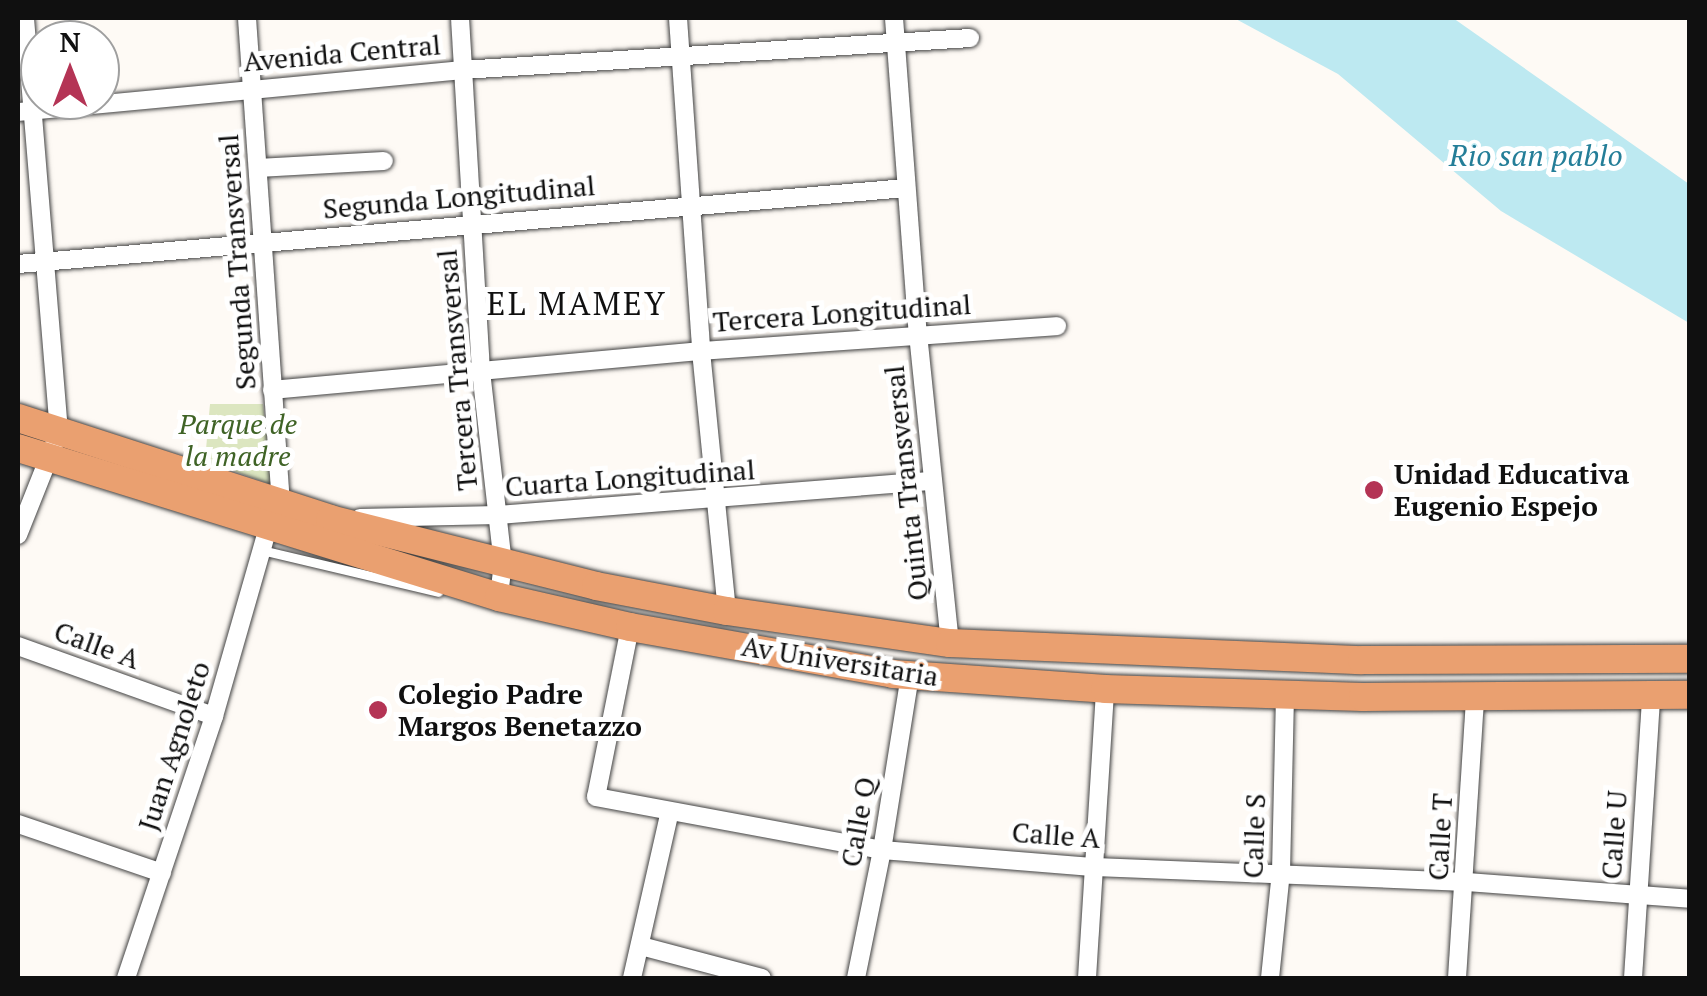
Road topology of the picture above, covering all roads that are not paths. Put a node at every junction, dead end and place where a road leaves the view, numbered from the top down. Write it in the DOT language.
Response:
graph roads {
  1 [pos="247,18"];
  2 [pos="460,18"];
  3 [pos="678,18"];
  4 [pos="894,18"];
  5 [pos="970,38"];
  6 [pos="896,44"];
  7 [pos="680,56"];
  8 [pos="462,70"];
  9 [pos="253,87"];
  10 [pos="120,101"];
  11 [pos="26,120"];
  12 [pos="384,161"];
  13 [pos="258,168"];
  14 [pos="906,188"];
  15 [pos="690,204"];
  16 [pos="472,224"];
  17 [pos="263,242"];
  18 [pos="44,263"];
  19 [pos="18,264"];
  20 [pos="1058,326"];
  21 [pos="918,334"];
  22 [pos="701,351"];
  23 [pos="481,371"];
  24 [pos="272,390"];
  25 [pos="18,418"];
  26 [pos="59,432"];
  27 [pos="18,448"];
  28 [pos="48,460"];
  29 [pos="933,480"];
  30 [pos="718,500"];
  31 [pos="281,503"];
  32 [pos="498,515"];
  33 [pos="330,519"];
  34 [pos="18,535"];
  35 [pos="264,539"];
  36 [pos="502,562"];
  37 [pos="499,596"];
  38 [pos="727,611"];
  39 [pos="628,631"];
  40 [pos="950,643"];
  41 [pos="18,646"];
  42 [pos="1690,659"];
  43 [pos="1362,660"];
  44 [pos="910,675"];
  45 [pos="1105,689"];
  46 [pos="1285,695"];
  47 [pos="1690,695"];
  48 [pos="1651,696"];
  49 [pos="1363,697"];
  50 [pos="1475,698"];
  51 [pos="214,716"];
  52 [pos="670,811"];
  53 [pos="18,824"];
  54 [pos="882,850"];
  55 [pos="1096,866"];
  56 [pos="1282,872"];
  57 [pos="162,873"];
  58 [pos="1466,882"];
  59 [pos="1638,897"];
  60 [pos="1690,899"];
  61 [pos="641,946"];
  62 [pos="126,978"];
  63 [pos="632,978"];
  64 [pos="762,978"];
  65 [pos="856,978"];
  66 [pos="1087,978"];
  67 [pos="1270,978"];
  68 [pos="1458,978"];
  69 [pos="1632,978"];
  1 -- 9 [label="street, Segunda Transversal"];
  2 -- 8 [label="street, Tercera Transversal"];
  3 -- 7 [label="street"];
  4 -- 6 [label="street, Quinta Transversal"];
  5 -- 6 [label="street, Avenida Central"];
  6 -- 7 [label="street, Avenida Central"];
  6 -- 14 [label="street, Quinta Transversal"];
  7 -- 8 [label="street, Avenida Central"];
  7 -- 15 [label="street"];
  8 -- 9 [label="street, Avenida Central"];
  8 -- 16 [label="street, Tercera Transversal"];
  9 -- 10 [label="street, Avenida Central"];
  9 -- 13 [label="street, Segunda Transversal"];
  11 -- 18 [label="street"];
  12 -- 13 [label="street"];
  13 -- 17 [label="street, Segunda Transversal"];
  14 -- 15 [label="street, Segunda Longitudinal"];
  14 -- 21 [label="street, Quinta Transversal"];
  15 -- 16 [label="street, Segunda Longitudinal"];
  15 -- 22 [label="street"];
  16 -- 17 [label="street, Segunda Longitudinal"];
  16 -- 23 [label="street, Tercera Transversal"];
  17 -- 18 [label="street, Segunda Longitudinal"];
  17 -- 24 [label="street, Segunda Transversal"];
  18 -- 19 [label="street, Segunda Longitudinal"];
  18 -- 26 [label="street"];
  20 -- 21 [label="street, Tercera Longitudinal"];
  21 -- 22 [label="street, Tercera Longitudinal"];
  21 -- 29 [label="street, Quinta Transversal"];
  22 -- 23 [label="street, Tercera Longitudinal"];
  22 -- 30 [label="street"];
  23 -- 24 [label="street, Tercera Longitudinal"];
  23 -- 32 [label="street, Tercera Transversal"];
  24 -- 31 [label="street, Segunda Transversal"];
  25 -- 26 [label="highway, Av Universitaria"];
  26 -- 28 [label="street"];
  26 -- 31 [label="highway, Av Universitaria"];
  27 -- 28 [label="highway, Av Universitaria"];
  28 -- 34 [label="street"];
  28 -- 35 [label="highway, Av Universitaria"];
  29 -- 30 [label="street, Cuarta Longitudinal"];
  29 -- 40 [label="street, Quinta Transversal"];
  30 -- 32 [label="street, Cuarta Longitudinal"];
  30 -- 38 [label="street"];
  31 -- 33 [label="highway, Av Universitaria"];
  32 -- 33 [label="street, Cuarta Longitudinal"];
  32 -- 36 [label="street, Tercera Transversal"];
  33 -- 36 [label="highway, Av Universitaria"];
  35 -- 37 [label="highway, Av Universitaria"];
  35 -- 39 [label="lane"];
  35 -- 51 [label="street, Juan Agnoleto"];
  36 -- 37 [label="street, Tercera Transversal"];
  36 -- 38 [label="highway, Av Universitaria"];
  37 -- 39 [label="highway, Av Universitaria"];
  38 -- 40 [label="highway, Av Universitaria"];
  39 -- 44 [label="highway, Av Universitaria"];
  39 -- 52 [label="street, Calle A"];
  40 -- 43 [label="highway, Av Universitaria"];
  41 -- 51 [label="street, Calle A"];
  42 -- 43 [label="highway, Av Universitaria"];
  43 -- 49 [label="highway"];
  44 -- 45 [label="highway, Av Universitaria"];
  44 -- 54 [label="street, Calle Q"];
  45 -- 46 [label="highway, Av Universitaria"];
  45 -- 55 [label="street"];
  46 -- 49 [label="highway, Av Universitaria"];
  46 -- 56 [label="street, Calle S"];
  47 -- 48 [label="highway, Av Universitaria"];
  48 -- 50 [label="highway, Av Universitaria"];
  48 -- 59 [label="street, Calle U"];
  49 -- 50 [label="highway, Av Universitaria"];
  50 -- 58 [label="street, Calle T"];
  51 -- 57 [label="street, Juan Agnoleto"];
  52 -- 54 [label="street, Calle A"];
  52 -- 61 [label="street"];
  53 -- 57 [label="street"];
  54 -- 55 [label="street, Calle A"];
  54 -- 65 [label="street, Calle Q"];
  55 -- 56 [label="street, Calle A"];
  55 -- 66 [label="street"];
  56 -- 58 [label="street, Calle A"];
  56 -- 67 [label="street, Calle S"];
  57 -- 62 [label="street, Juan Agnoleto"];
  58 -- 59 [label="street, Calle A"];
  58 -- 68 [label="street, Calle T"];
  59 -- 60 [label="street, Calle A"];
  59 -- 69 [label="street, Calle U"];
  61 -- 63 [label="street"];
  61 -- 64 [label="street"];
}
